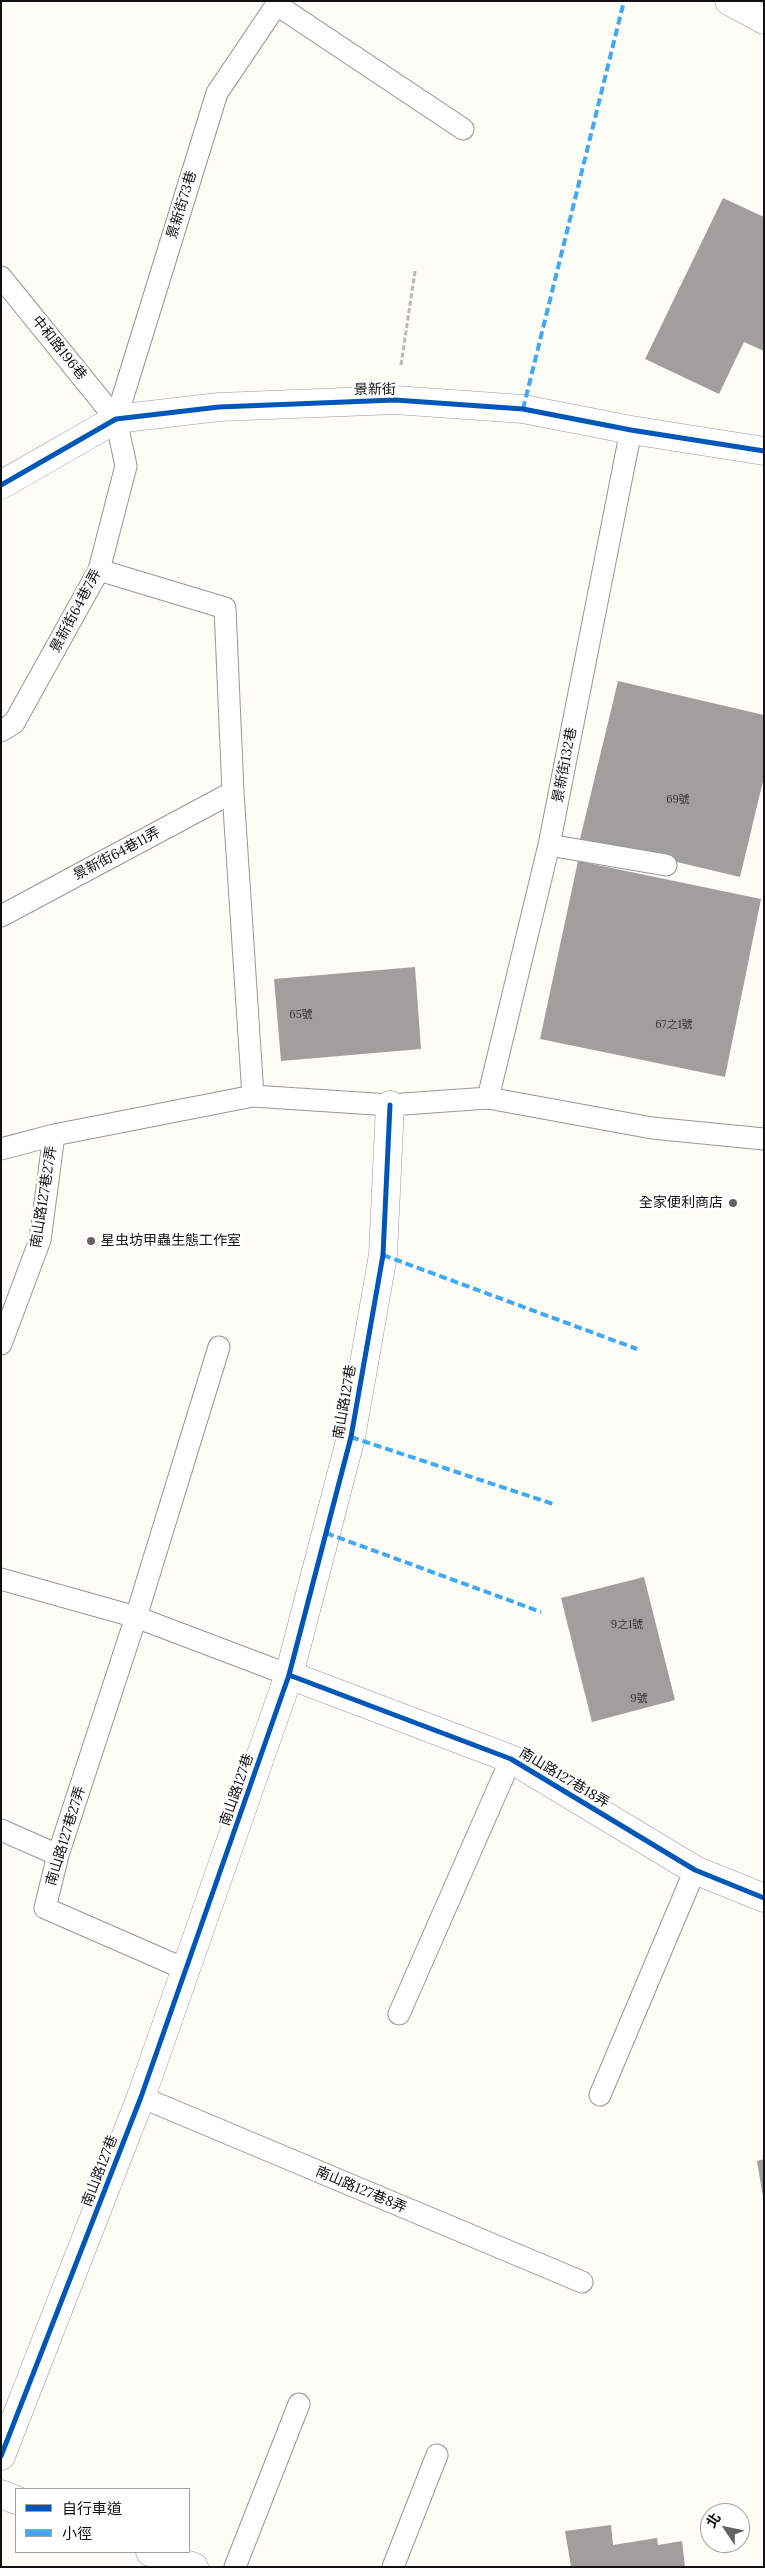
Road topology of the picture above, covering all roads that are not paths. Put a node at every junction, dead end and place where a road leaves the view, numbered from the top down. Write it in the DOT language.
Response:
graph roads {
  1 [pos="729,1"];
  2 [pos="278,3"];
  3 [pos="764,20"];
  4 [pos="463,129"];
  5 [pos="1,277"];
  6 [pos="116,420"];
  7 [pos="631,430"];
  8 [pos="764,451"];
  9 [pos="1,485"];
  10 [pos="99,570"];
  11 [pos="1,731"];
  12 [pos="233,792"];
  13 [pos="549,845"];
  14 [pos="666,865"];
  15 [pos="1,916"];
  16 [pos="253,1096"];
  17 [pos="488,1098"];
  18 [pos="390,1104"];
  19 [pos="54,1135"];
  20 [pos="764,1139"];
  21 [pos="1,1149"];
  22 [pos="1,1344"];
  23 [pos="219,1348"];
  24 [pos="1,1579"];
  25 [pos="136,1617"];
  26 [pos="288,1675"];
  27 [pos="511,1759"];
  28 [pos="1,1830"];
  29 [pos="58,1855"];
  30 [pos="694,1870"];
  31 [pos="764,1898"];
  32 [pos="187,1970"];
  33 [pos="399,2014"];
  34 [pos="600,2095"];
  35 [pos="141,2097"];
  36 [pos="582,2282"];
  37 [pos="299,2404"];
  38 [pos="437,2454"];
  39 [pos="1,2456"];
  40 [pos="1,2494"];
  41 [pos="15,2500"];
  42 [pos="153,2553"];
  43 [pos="194,2567"];
  44 [pos="235,2567"];
  45 [pos="393,2567"];
  1 -- 3 [label="street"];
  2 -- 4 [label="lane, 景新街73巷"];
  2 -- 6 [label="lane, 景新街73巷"];
  5 -- 6 [label="lane, 中和路196巷"];
  6 -- 7 [label="street, 景新街"];
  6 -- 9 [label="street, 景新街"];
  6 -- 10 [label="lane, 景新街64巷7弄"];
  7 -- 8 [label="street, 景新街"];
  7 -- 13 [label="lane, 景新街132巷"];
  10 -- 11 [label="lane, 景新街64巷7弄"];
  10 -- 12 [label="lane"];
  12 -- 15 [label="lane, 景新街64巷11弄"];
  12 -- 16 [label="lane"];
  13 -- 14 [label="lane"];
  13 -- 17 [label="lane, 景新街132巷"];
  16 -- 18 [label="lane"];
  16 -- 19 [label="lane"];
  17 -- 18 [label="lane"];
  17 -- 20 [label="lane"];
  18 -- 26 [label="street, 南山路127巷"];
  19 -- 21 [label="lane"];
  19 -- 22 [label="lane, 南山路127巷27弄"];
  23 -- 25 [label="lane"];
  24 -- 25 [label="lane"];
  25 -- 26 [label="lane"];
  25 -- 29 [label="lane, 南山路127巷27弄"];
  26 -- 27 [label="street, 南山路127巷18弄"];
  26 -- 32 [label="street, 南山路127巷"];
  27 -- 30 [label="street, 南山路127巷18弄"];
  27 -- 33 [label="lane, 南山路127巷18弄"];
  28 -- 29 [label="lane"];
  29 -- 32 [label="lane, 南山路127巷27弄"];
  30 -- 31 [label="street, 南山路127巷18弄"];
  30 -- 34 [label="lane"];
  32 -- 35 [label="street, 南山路127巷"];
  35 -- 36 [label="lane, 南山路127巷8弄"];
  35 -- 39 [label="street, 南山路127巷"];
  37 -- 44 [label="lane"];
  38 -- 45 [label="lane"];
  40 -- 41 [label="street"];
  42 -- 43 [label="street"];
}
